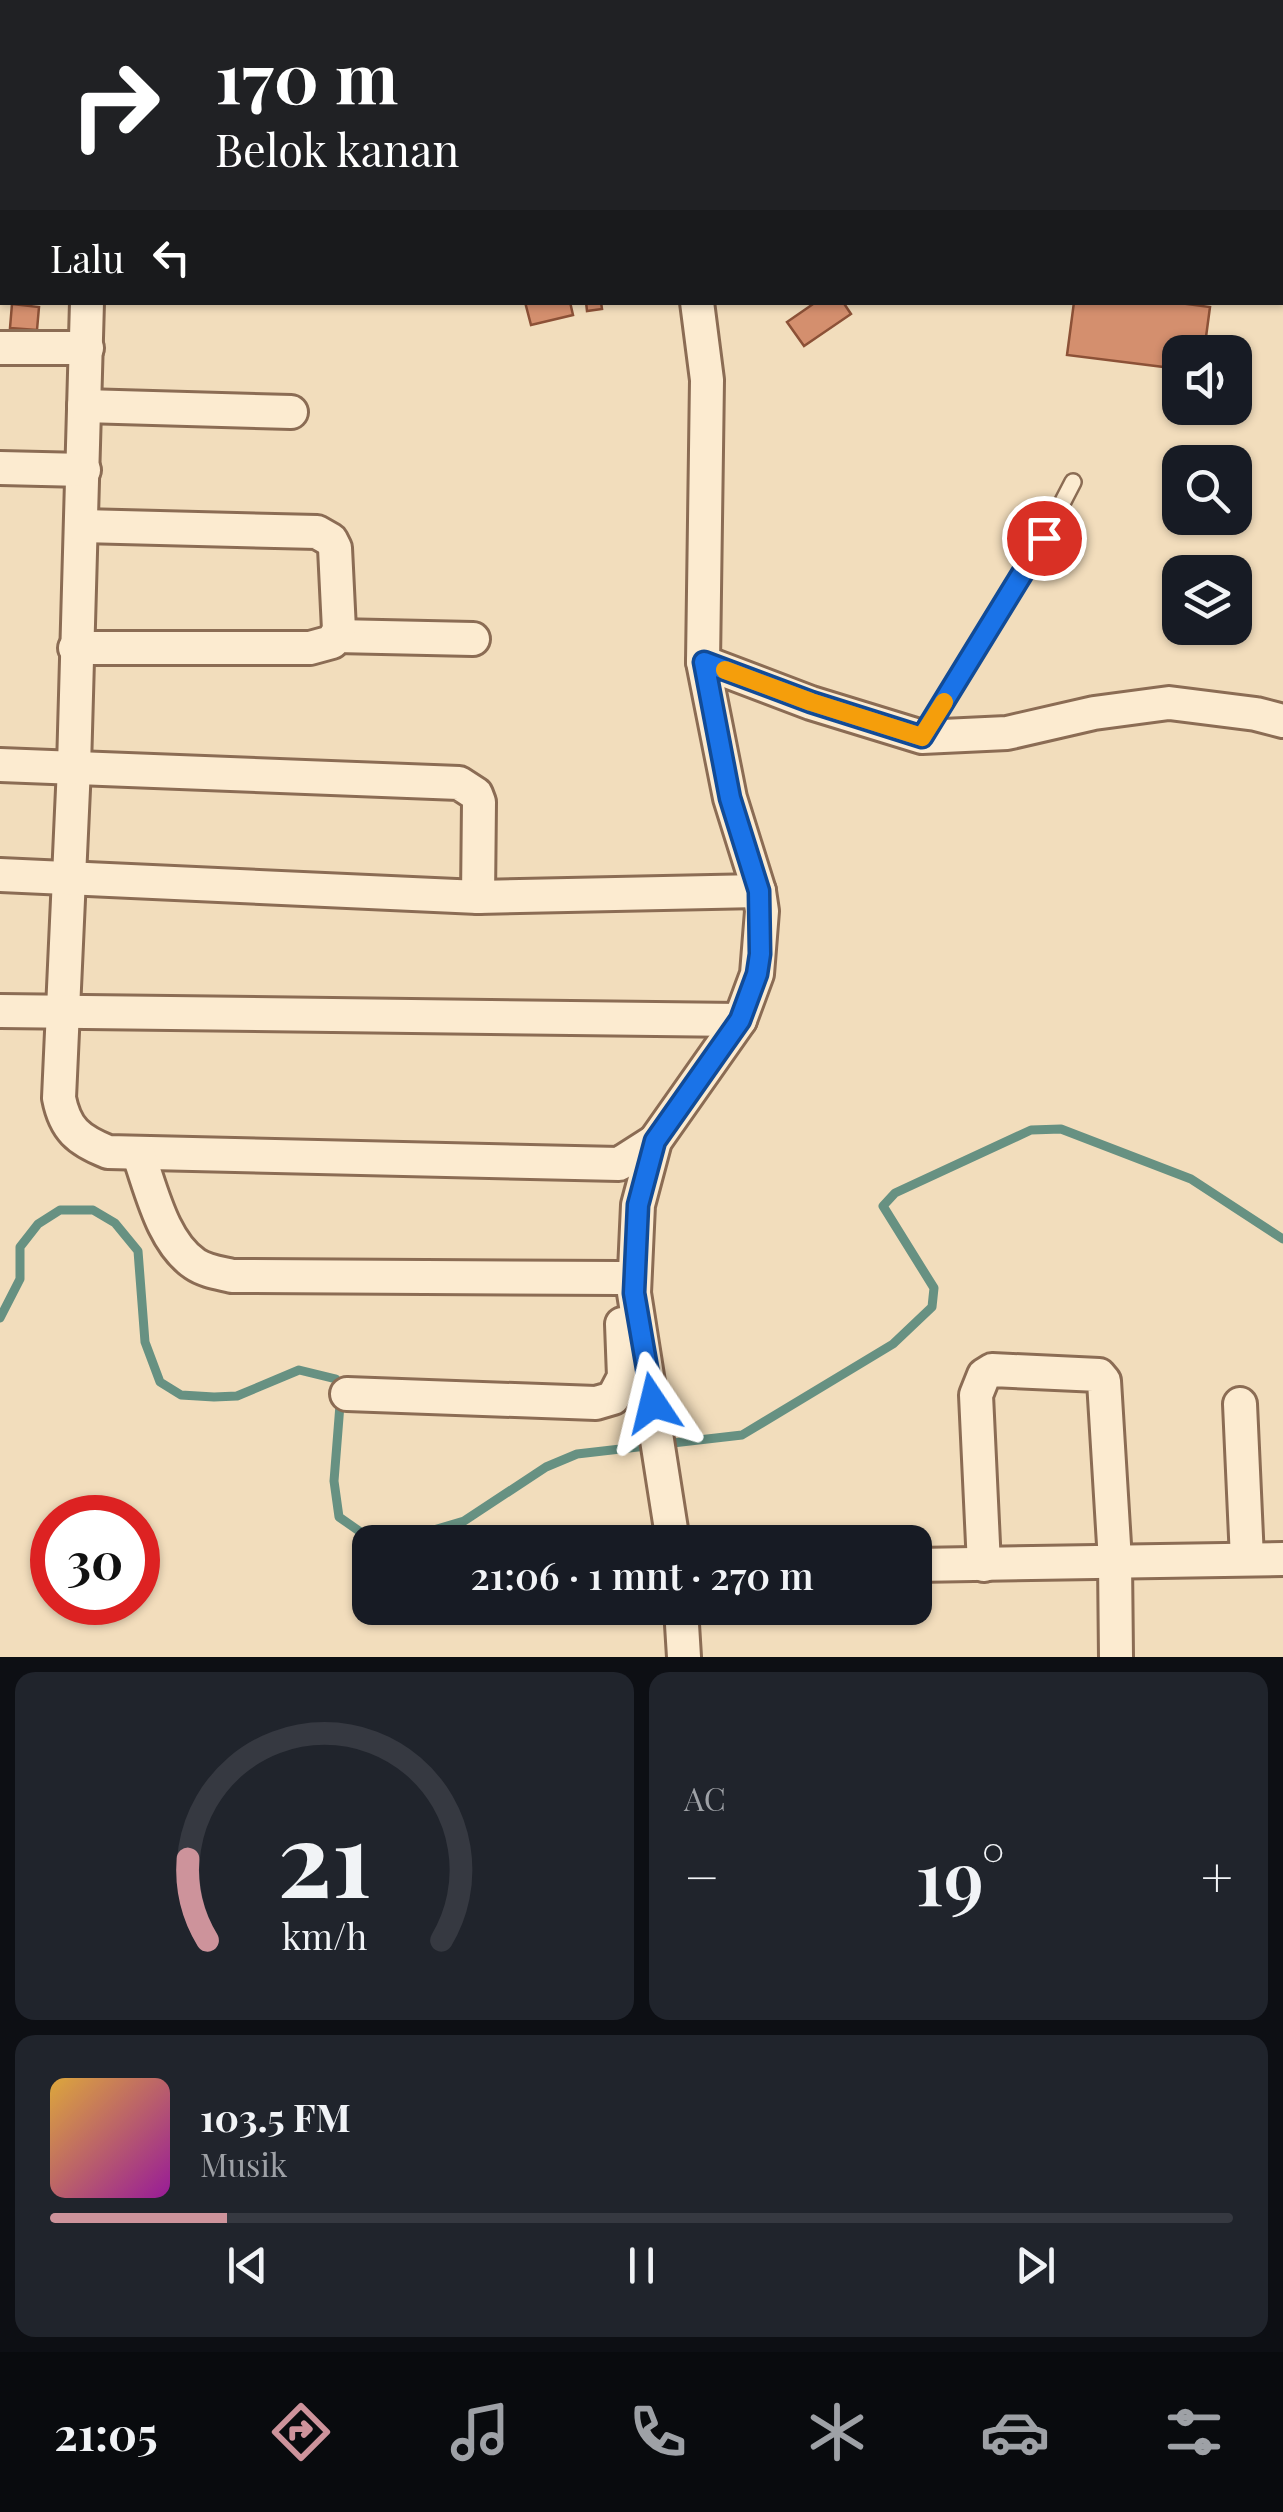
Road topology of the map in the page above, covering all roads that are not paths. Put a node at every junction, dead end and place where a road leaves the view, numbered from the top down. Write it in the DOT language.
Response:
graph roads {
  1 [pos="87,305"];
  2 [pos="697,305"];
  3 [pos="0,348"];
  4 [pos="87,348"];
  5 [pos="84,406"];
  6 [pos="291,412"];
  7 [pos="0,468"];
  8 [pos="84,470"];
  9 [pos="1073,482"];
  10 [pos="82,526"];
  11 [pos="336,636"];
  12 [pos="472,639"];
  13 [pos="76,648"];
  14 [pos="704,662"];
  15 [pos="1283,721"];
  16 [pos="922,737"];
  17 [pos="0,765"];
  18 [pos="74,767"];
  19 [pos="0,875"];
  20 [pos="70,878"];
  21 [pos="759,891"];
  22 [pos="478,897"];
  23 [pos="65,1010"];
  24 [pos="0,1011"];
  25 [pos="740,1020"];
  26 [pos="655,1141"];
  27 [pos="138,1153"];
  28 [pos="618,1164"];
  29 [pos="620,1278"];
  30 [pos="346,1394"];
  31 [pos="1240,1404"];
  32 [pos="671,1525"];
  33 [pos="1247,1559"];
  34 [pos="1283,1559"];
  35 [pos="1115,1562"];
  36 [pos="932,1565"];
  37 [pos="984,1565"];
  38 [pos="681,1625"];
  39 [pos="684,1657"];
  40 [pos="1116,1657"];
  1 -- 4 [label="street"];
  2 -- 14 [label="street"];
  3 -- 4 [label="street"];
  4 -- 5 [label="street"];
  5 -- 6 [label="street"];
  5 -- 8 [label="street"];
  7 -- 8 [label="street"];
  8 -- 10 [label="street"];
  9 -- 16 [label="lane"];
  10 -- 11 [label="street"];
  10 -- 13 [label="street"];
  11 -- 12 [label="street"];
  11 -- 13 [label="street"];
  13 -- 18 [label="street"];
  14 -- 16 [label="street"];
  14 -- 21 [label="street"];
  15 -- 16 [label="street"];
  17 -- 18 [label="street"];
  18 -- 20 [label="street"];
  18 -- 22 [label="street"];
  19 -- 20 [label="street"];
  20 -- 22 [label="street"];
  20 -- 23 [label="street"];
  21 -- 22 [label="street"];
  21 -- 25 [label="street"];
  23 -- 24 [label="street"];
  23 -- 25 [label="street"];
  23 -- 27 [label="street"];
  25 -- 26 [label="street"];
  26 -- 28 [label="street"];
  26 -- 32 [label="street"];
  27 -- 28 [label="street"];
  27 -- 29 [label="street"];
  28 -- 29 [label="street"];
  29 -- 30 [label="street"];
  31 -- 33 [label="street"];
  33 -- 34 [label="street"];
  33 -- 35 [label="street"];
  35 -- 37 [label="street"];
  35 -- 37 [label="street"];
  35 -- 40 [label="street"];
  36 -- 37 [label="street"];
  38 -- 39 [label="street"];
}
